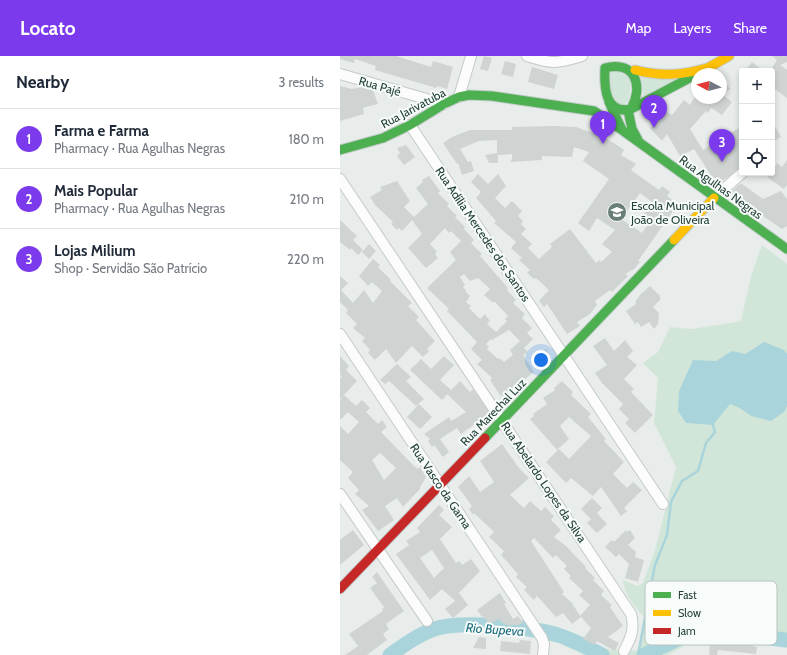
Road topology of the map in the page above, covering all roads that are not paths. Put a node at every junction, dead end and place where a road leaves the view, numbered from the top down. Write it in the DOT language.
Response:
graph roads {
  1 [pos="471,56"];
  2 [pos="527,56"];
  3 [pos="582,56"];
  4 [pos="603,56"];
  5 [pos="729,56"];
  6 [pos="631,65"];
  7 [pos="711,67"];
  8 [pos="605,68"];
  9 [pos="340,74"];
  10 [pos="691,77"];
  11 [pos="459,97"];
  12 [pos="608,99"];
  13 [pos="444,104"];
  14 [pos="594,111"];
  15 [pos="623,111"];
  16 [pos="601,118"];
  17 [pos="410,125"];
  18 [pos="622,130"];
  19 [pos="642,144"];
  20 [pos="340,150"];
  21 [pos="739,176"];
  22 [pos="340,179"];
  23 [pos="714,198"];
  24 [pos="787,249"];
  25 [pos="340,334"];
  26 [pos="564,355"];
  27 [pos="502,420"];
  28 [pos="440,485"];
  29 [pos="340,494"];
  30 [pos="664,504"];
  31 [pos="378,550"];
  32 [pos="340,590"];
  33 [pos="427,621"];
  34 [pos="624,651"];
  35 [pos="543,655"];
  1 -- 11 [label="street"];
  2 -- 3 [label="street"];
  4 -- 8 [label="main road"];
  5 -- 7 [label="main road"];
  6 -- 7 [label="main road"];
  6 -- 8 [label="main road"];
  6 -- 15 [label="main road"];
  8 -- 12 [label="main road"];
  9 -- 13 [label="street, Rua Pajé"];
  10 -- 15 [label="main road"];
  11 -- 13 [label="main road, Rua Jarivatuba"];
  11 -- 14 [label="main road, Rua Jarivatuba"];
  12 -- 14 [label="main road"];
  12 -- 15 [label="main road, Rua Agulhas Negras"];
  13 -- 17 [label="main road, Rua Jarivatuba"];
  14 -- 16 [label="main road"];
  15 -- 16 [label="main road"];
  15 -- 18 [label="main road, Rua Agulhas Negras"];
  15 -- 19 [label="main road, Rua Agulhas Negras"];
  16 -- 18 [label="main road, Rua Agulhas Negras"];
  17 -- 20 [label="main road, Rua Jarivatuba"];
  17 -- 26 [label="street, Rua Adília Mercedes dos Santos"];
  18 -- 19 [label="main road, Rua Agulhas Negras"];
  19 -- 23 [label="main road, Rua Agulhas Negras"];
  21 -- 23 [label="street"];
  22 -- 27 [label="street, Rua Abelardo Lopes da Silva"];
  23 -- 24 [label="main road, Rua Agulhas Negras"];
  23 -- 26 [label="main road, Rua Marechal Luz"];
  25 -- 28 [label="street, Rua Vasco da Gama"];
  26 -- 27 [label="main road, Rua Marechal Luz"];
  26 -- 30 [label="street, Rua Adília Mercedes dos Santos"];
  27 -- 28 [label="main road, Rua Marechal Luz"];
  27 -- 34 [label="street, Rua Abelardo Lopes da Silva"];
  28 -- 31 [label="main road, Rua Marechal Luz"];
  28 -- 35 [label="street, Rua Vasco da Gama"];
  29 -- 31 [label="street"];
  31 -- 32 [label="main road, Rua Marechal Luz"];
  31 -- 33 [label="street"];
}
